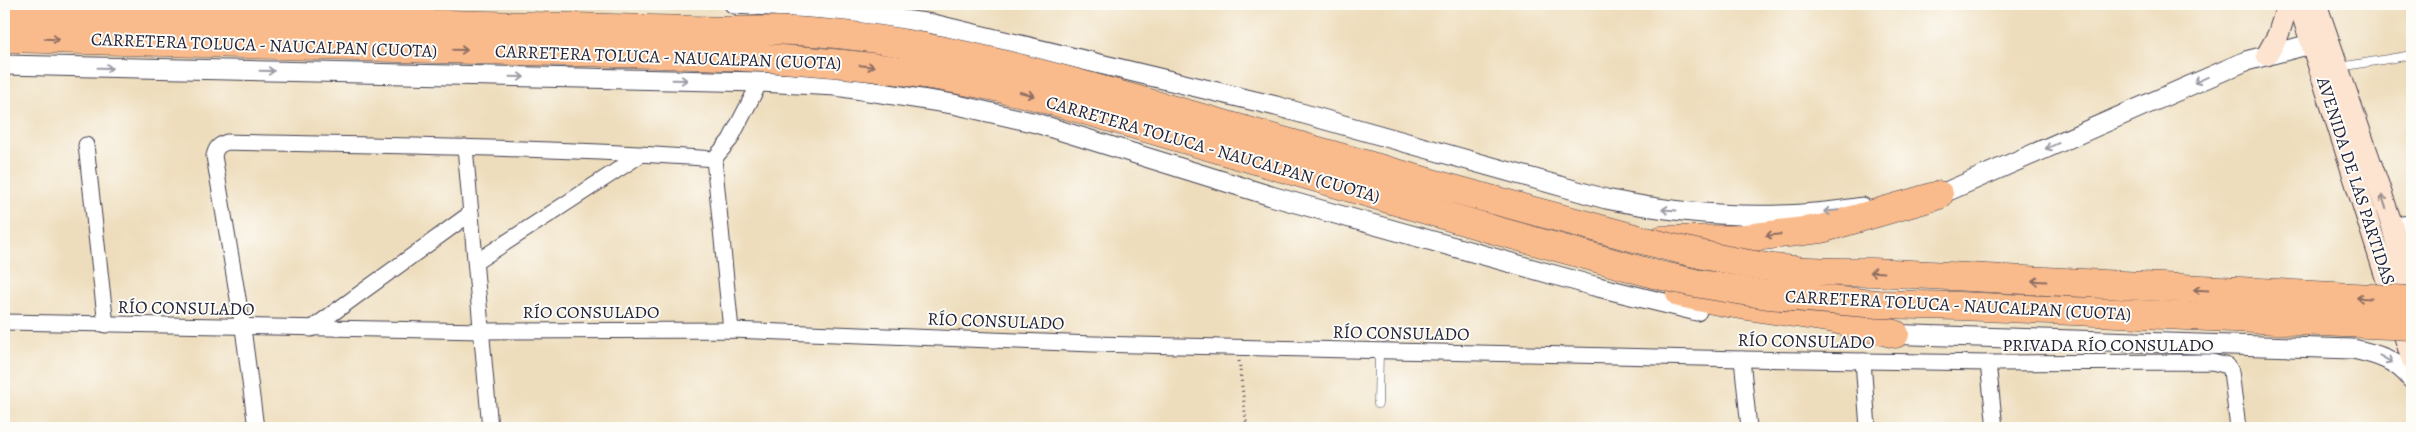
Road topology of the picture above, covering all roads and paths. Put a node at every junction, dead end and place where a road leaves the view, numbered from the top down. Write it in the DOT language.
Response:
graph roads {
  1 [pos="734,4"];
  2 [pos="2288,4"];
  3 [pos="2299,4"];
  4 [pos="2316,4"];
  5 [pos="4,13"];
  6 [pos="4,38"];
  7 [pos="2320,42"];
  8 [pos="2267,55"];
  9 [pos="2412,55"];
  10 [pos="4,66"];
  11 [pos="2339,67"];
  12 [pos="760,82"];
  13 [pos="86,144"];
  14 [pos="465,147"];
  15 [pos="642,154"];
  16 [pos="714,159"];
  17 [pos="1939,195"];
  18 [pos="471,213"];
  19 [pos="2400,228"];
  20 [pos="1649,241"];
  21 [pos="2412,253"];
  22 [pos="476,262"];
  23 [pos="1608,262"];
  24 [pos="2412,300"];
  25 [pos="4,322"];
  26 [pos="106,325"];
  27 [pos="2407,326"];
  28 [pos="243,328"];
  29 [pos="311,329"];
  30 [pos="731,330"];
  31 [pos="483,331"];
  32 [pos="1895,334"];
  33 [pos="1238,348"];
  34 [pos="2353,349"];
  35 [pos="1379,351"];
  36 [pos="1742,359"];
  37 [pos="2412,359"];
  38 [pos="1863,361"];
  39 [pos="1988,363"];
  40 [pos="2412,380"];
  41 [pos="1378,404"];
  42 [pos="256,428"];
  43 [pos="490,428"];
  44 [pos="1247,428"];
  45 [pos="1749,428"];
  46 [pos="1868,428"];
  47 [pos="1994,428"];
  48 [pos="2238,428"];
  17 -- 1 [label="street, one-way"];
  2 -- 8 [label="main road"];
  3 -- 7 [label="main road, AVENIDA DE LAS PARTIDAS"];
  4 -- 7 [label="main road, AVENIDA DE LAS PARTIDAS"];
  5 -- 20 [label="highway, CARRETERA TOLUCA - NAUCALPAN (CUOTA), bridge"];
  6 -- 23 [label="highway, CARRETERA TOLUCA - NAUCALPAN (CUOTA), one-way, bridge"];
  7 -- 8 [label="street"];
  7 -- 11 [label="main road, AVENIDA DE LAS PARTIDAS"];
  7 -- 27 [label="main road, AVENIDA DE LAS PARTIDAS"];
  8 -- 17 [label="street, one-way"];
  9 -- 11 [label="lane"];
  10 -- 12 [label="street, one-way"];
  19 -- 11 [label="main road, AVENIDA DE LAS PARTIDAS, one-way"];
  12 -- 16 [label="street"];
  12 -- 32 [label="street"];
  13 -- 26 [label="street"];
  14 -- 15 [label="street"];
  14 -- 18 [label="street"];
  14 -- 28 [label="street"];
  15 -- 16 [label="street"];
  15 -- 22 [label="street"];
  16 -- 30 [label="street"];
  17 -- 20 [label="highway, one-way"];
  18 -- 22 [label="street"];
  18 -- 29 [label="street"];
  19 -- 21 [label="street"];
  19 -- 24 [label="main road, AVENIDA DE LAS PARTIDAS"];
  24 -- 20 [label="highway, CARRETERA TOLUCA - NAUCALPAN (CUOTA), one-way, bridge"];
  22 -- 31 [label="street"];
  23 -- 27 [label="highway, CARRETERA TOLUCA - NAUCALPAN (CUOTA), bridge"];
  23 -- 32 [label="highway"];
  25 -- 26 [label="street, RÍO CONSULADO"];
  26 -- 28 [label="street, RÍO CONSULADO"];
  27 -- 34 [label="street"];
  27 -- 37 [label="main road, AVENIDA DE LAS PARTIDAS"];
  28 -- 29 [label="street, RÍO CONSULADO"];
  28 -- 42 [label="street"];
  29 -- 31 [label="street, RÍO CONSULADO"];
  30 -- 31 [label="street, RÍO CONSULADO"];
  30 -- 33 [label="street, RÍO CONSULADO"];
  31 -- 43 [label="street"];
  32 -- 34 [label="street"];
  33 -- 35 [label="street, RÍO CONSULADO"];
  33 -- 44 [label="path"];
  34 -- 40 [label="street, one-way"];
  35 -- 36 [label="street, RÍO CONSULADO"];
  35 -- 41 [label="lane"];
  36 -- 38 [label="street, RÍO CONSULADO"];
  36 -- 45 [label="street"];
  38 -- 39 [label="street, RÍO CONSULADO"];
  38 -- 46 [label="street"];
  39 -- 47 [label="street"];
  39 -- 48 [label="street, PRIVADA RÍO CONSULADO"];
}
